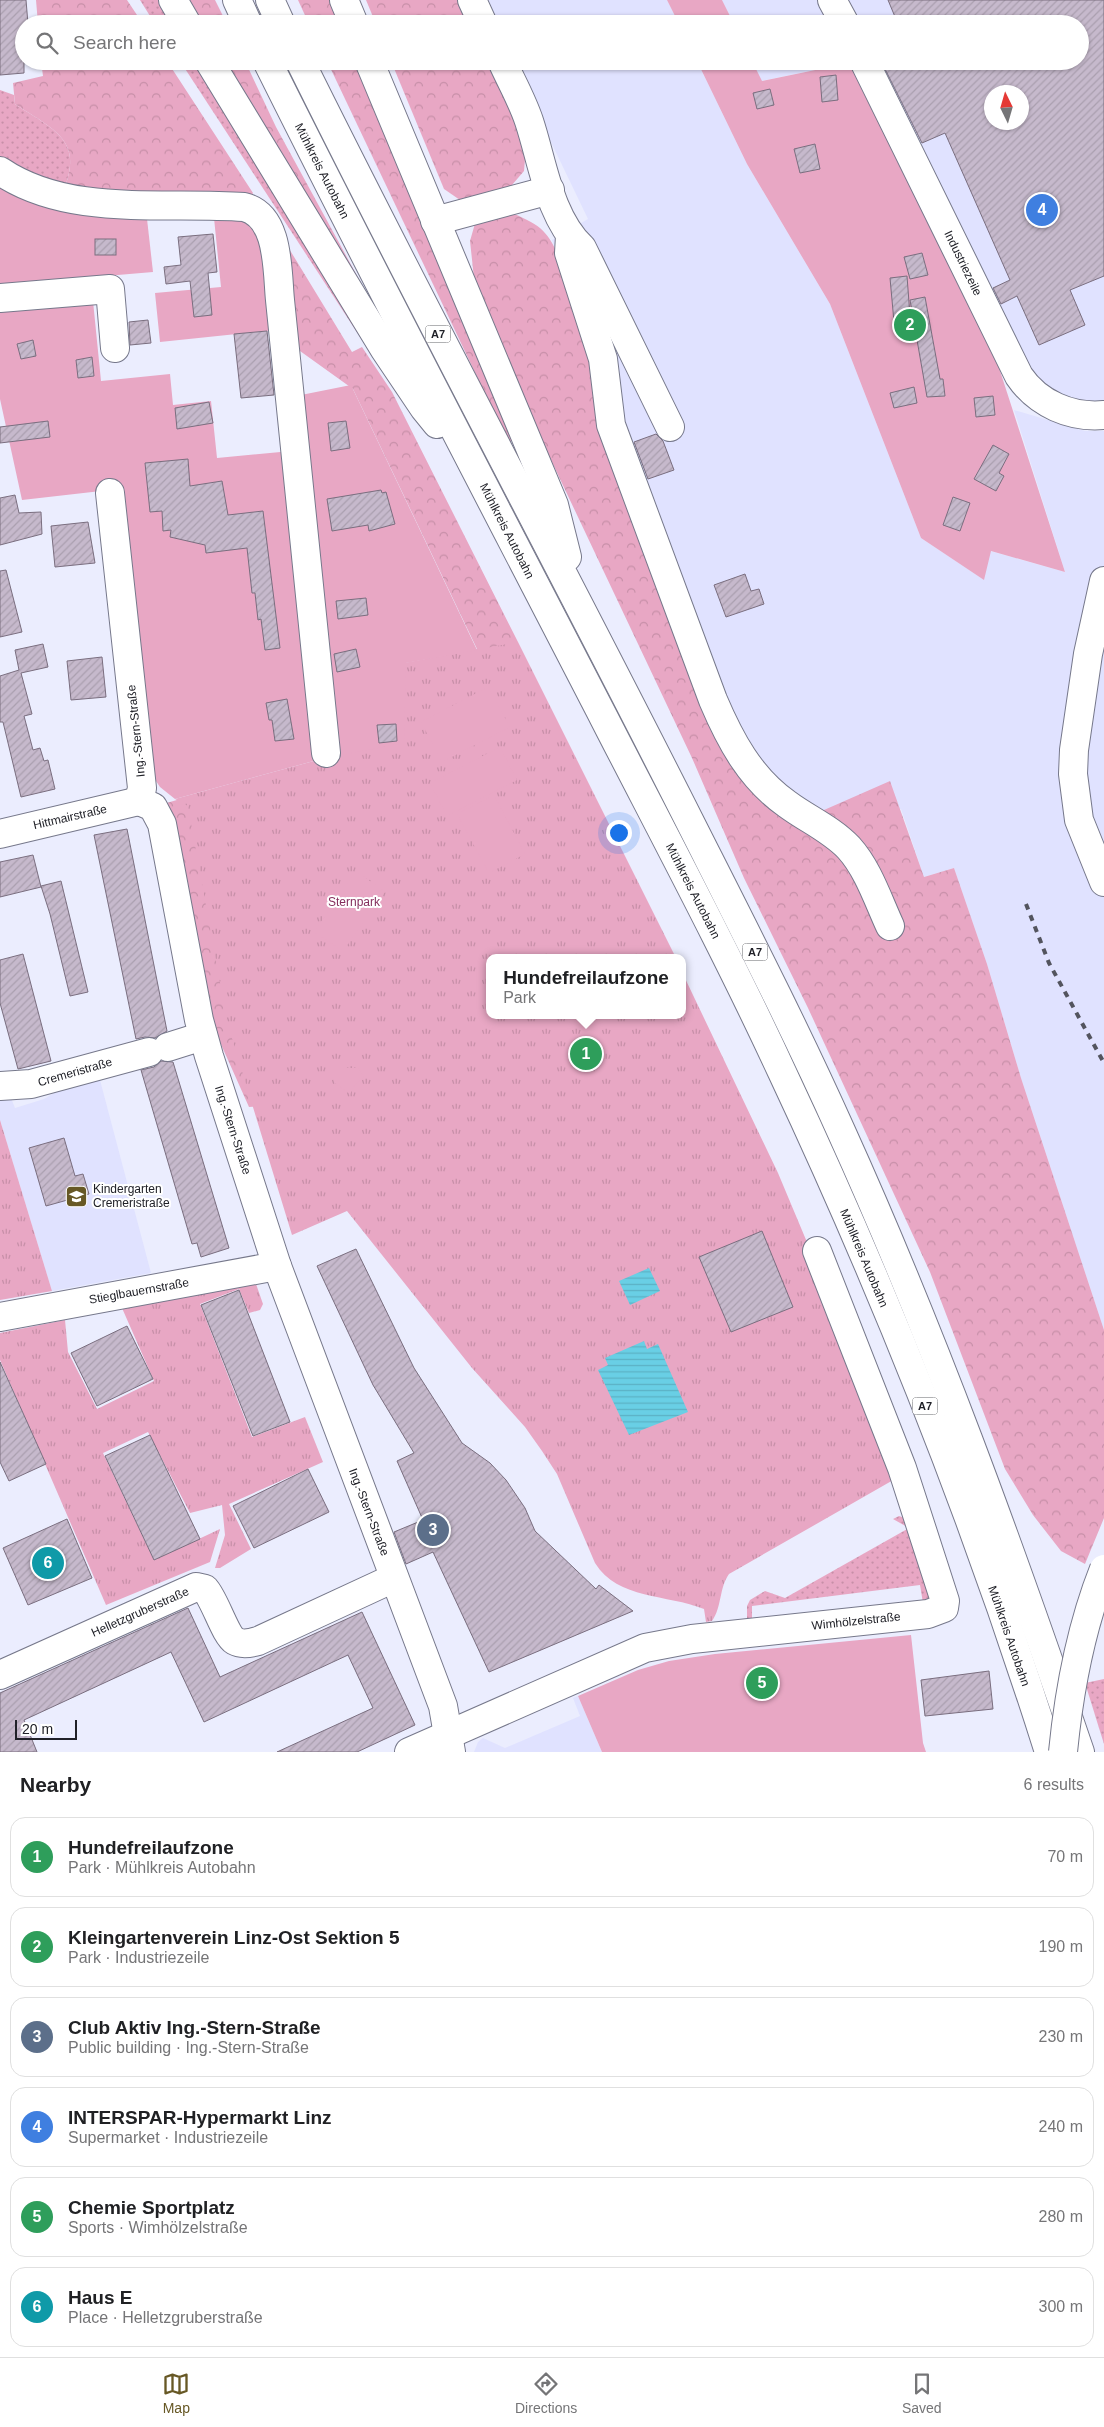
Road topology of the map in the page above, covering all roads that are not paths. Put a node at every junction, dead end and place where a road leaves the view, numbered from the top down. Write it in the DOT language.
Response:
graph roads {
  1 [pos="173,0"];
  2 [pos="237,0"];
  3 [pos="270,0"];
  4 [pos="344,0"];
  5 [pos="472,0"];
  6 [pos="832,0"];
  7 [pos="182,15"];
  8 [pos="244,15"];
  9 [pos="278,15"];
  10 [pos="350,15"];
  11 [pos="479,15"];
  12 [pos="840,15"];
  13 [pos="214,70"];
  14 [pos="272,70"];
  15 [pos="305,70"];
  16 [pos="373,70"];
  17 [pos="506,70"];
  18 [pos="868,70"];
  19 [pos="0,171"];
  20 [pos="550,190"];
  21 [pos="435,221"];
  22 [pos="570,236"];
  23 [pos="0,298"];
  24 [pos="115,348"];
  25 [pos="1104,415"];
  26 [pos="670,427"];
  27 [pos="475,469"];
  28 [pos="110,493"];
  29 [pos="1104,581"];
  30 [pos="579,605"];
  31 [pos="326,753"];
  32 [pos="139,801"];
  33 [pos="1,829"];
  34 [pos="1104,882"];
  35 [pos="890,926"];
  36 [pos="203,1036"];
  37 [pos="0,1086"];
  38 [pos="817,1252"];
  39 [pos="277,1266"];
  40 [pos="0,1317"];
  41 [pos="1104,1569"];
  42 [pos="394,1578"];
  43 [pos="0,1676"];
  44 [pos="450,1743"];
  45 [pos="409,1752"];
  46 [pos="1049,1752"];
  47 [pos="1062,1752"];
  48 [pos="1080,1752"];
  1 -- 7 [label="main road"];
  2 -- 8 [label="main road"];
  3 -- 9 [label="main road"];
  4 -- 10 [label="main road"];
  5 -- 11 [label="main road"];
  6 -- 12 [label="main road"];
  13 -- 27 [label="main road"];
  14 -- 27 [label="main road, Mühlkreis Autobahn / A7"];
  15 -- 30 [label="main road, A7"];
  16 -- 21 [label="main road"];
  17 -- 20 [label="main road"];
  18 -- 25 [label="main road, Industriezeile"];
  19 -- 31 [label="main road"];
  20 -- 21 [label="main road"];
  20 -- 22 [label="main road"];
  21 -- 30 [label="main road"];
  22 -- 26 [label="main road"];
  22 -- 35 [label="main road"];
  23 -- 24 [label="main road"];
  27 -- 46 [label="main road, Mühlkreis Autobahn / A7"];
  28 -- 32 [label="main road, Ing.-Stern-Straße"];
  29 -- 34 [label="main road"];
  30 -- 48 [label="main road, A7"];
  32 -- 33 [label="main road, Hittmairstraße"];
  32 -- 36 [label="main road, Ing.-Stern-Straße"];
  36 -- 37 [label="main road, Cremeristraße"];
  36 -- 39 [label="main road, Ing.-Stern-Straße"];
  38 -- 44 [label="main road, Wimhölzelstraße"];
  39 -- 40 [label="main road, Stieglbauernstraße"];
  39 -- 42 [label="main road, Ing.-Stern-Straße"];
  41 -- 47 [label="main road, bridge"];
  42 -- 43 [label="main road, Helletzgruberstraße"];
  42 -- 44 [label="main road, Ing.-Stern-Straße"];
  44 -- 45 [label="main road, Wimhölzelstraße"];
}
